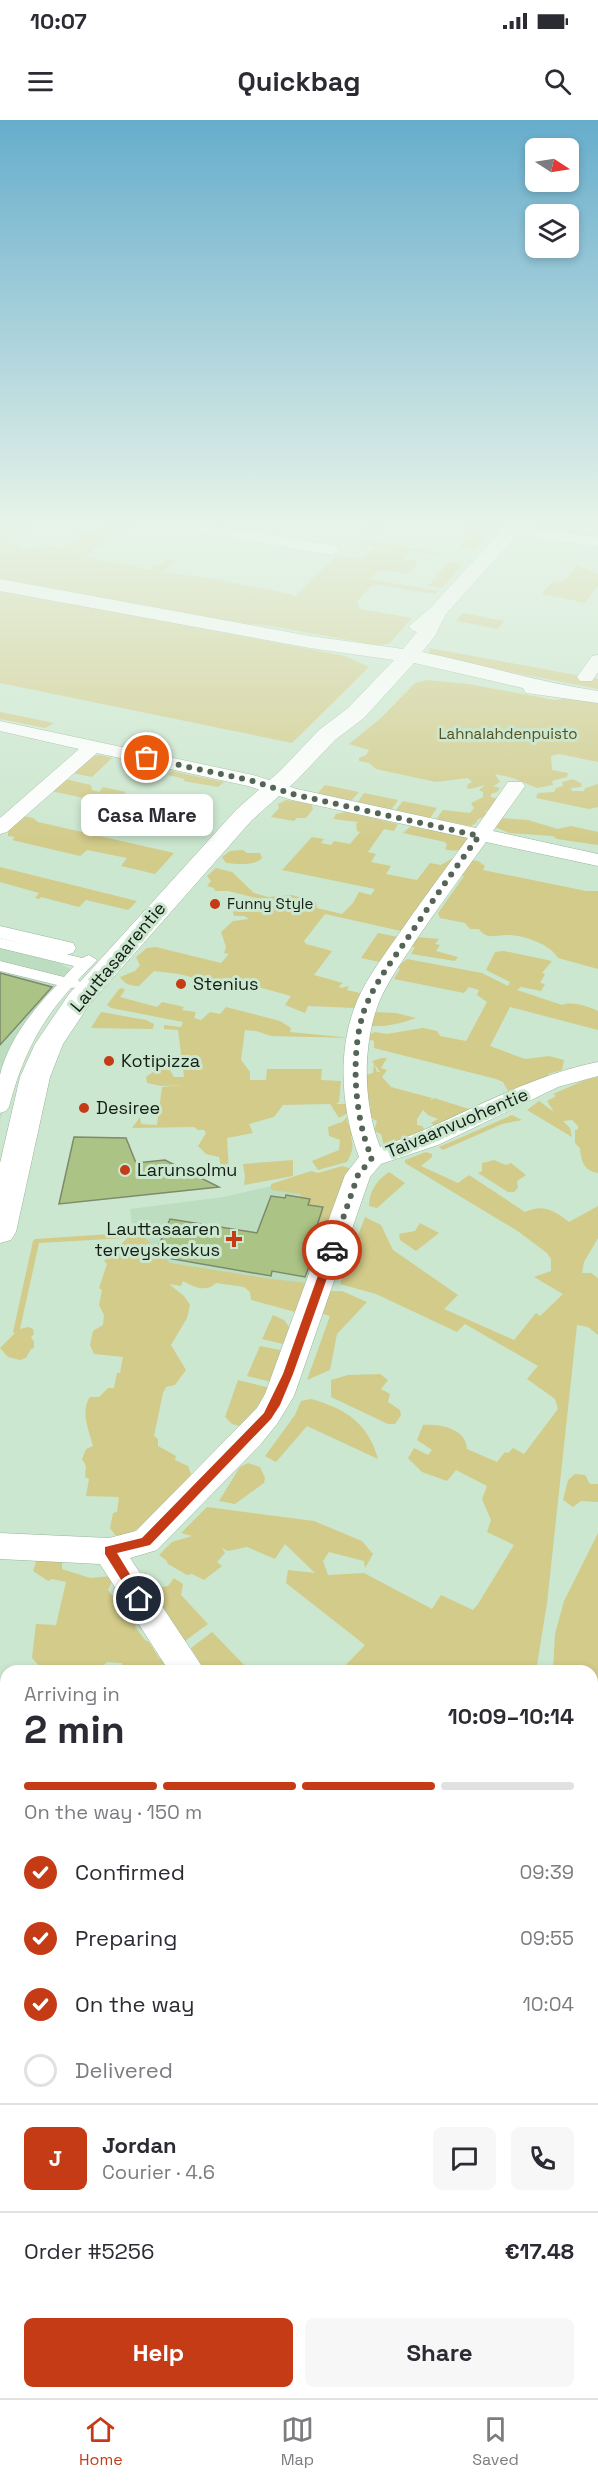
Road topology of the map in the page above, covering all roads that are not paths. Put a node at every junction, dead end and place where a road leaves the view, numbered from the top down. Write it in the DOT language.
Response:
graph roads {
  1 [pos="252,631"];
  2 [pos="427,631"];
  3 [pos="598,660"];
  4 [pos="401,662"];
  5 [pos="586,677"];
  6 [pos="598,697"];
  7 [pos="0,726"];
  8 [pos="327,735"];
  9 [pos="93,746"];
  10 [pos="515,786"];
  11 [pos="273,788"];
  12 [pos="0,828"];
  13 [pos="479,836"];
  14 [pos="598,860"];
  15 [pos="0,932"];
  16 [pos="0,944"];
  17 [pos="47,961"];
  18 [pos="96,962"];
  19 [pos="0,966"];
  20 [pos="71,983"];
  21 [pos="598,1069"];
  22 [pos="0,1107"];
  23 [pos="372,1158"];
  24 [pos="0,1232"];
  25 [pos="0,1546"];
  26 [pos="110,1551"];
  27 [pos="184,1665"];
  1 -- 4 [label="main road"];
  2 -- 4 [label="main road, Lauttasaarentie"];
  3 -- 5 [label="street"];
  4 -- 6 [label="main road"];
  4 -- 8 [label="main road, Lauttasaarentie"];
  4 -- 8 [label="main road, Lauttasaarentie"];
  7 -- 9 [label="street"];
  8 -- 11 [label="main road, Lauttasaarentie"];
  9 -- 11 [label="street"];
  9 -- 12 [label="street"];
  10 -- 13 [label="street"];
  11 -- 13 [label="street"];
  11 -- 18 [label="main road, Lauttasaarentie"];
  13 -- 14 [label="street"];
  13 -- 23 [label="street"];
  15 -- 17 [label="street"];
  16 -- 17 [label="street"];
  17 -- 18 [label="street"];
  17 -- 18 [label="street"];
  17 -- 19 [label="street"];
  17 -- 20 [label="street"];
  18 -- 20 [label="street"];
  18 -- 24 [label="main road, Lauttasaarentie"];
  20 -- 22 [label="street"];
  21 -- 23 [label="street, Taivaanvuohentie"];
  23 -- 26 [label="street, Taivaanvuohentie"];
  25 -- 26 [label="street, Taivaanvuohentie"];
  26 -- 27 [label="street"];
}
